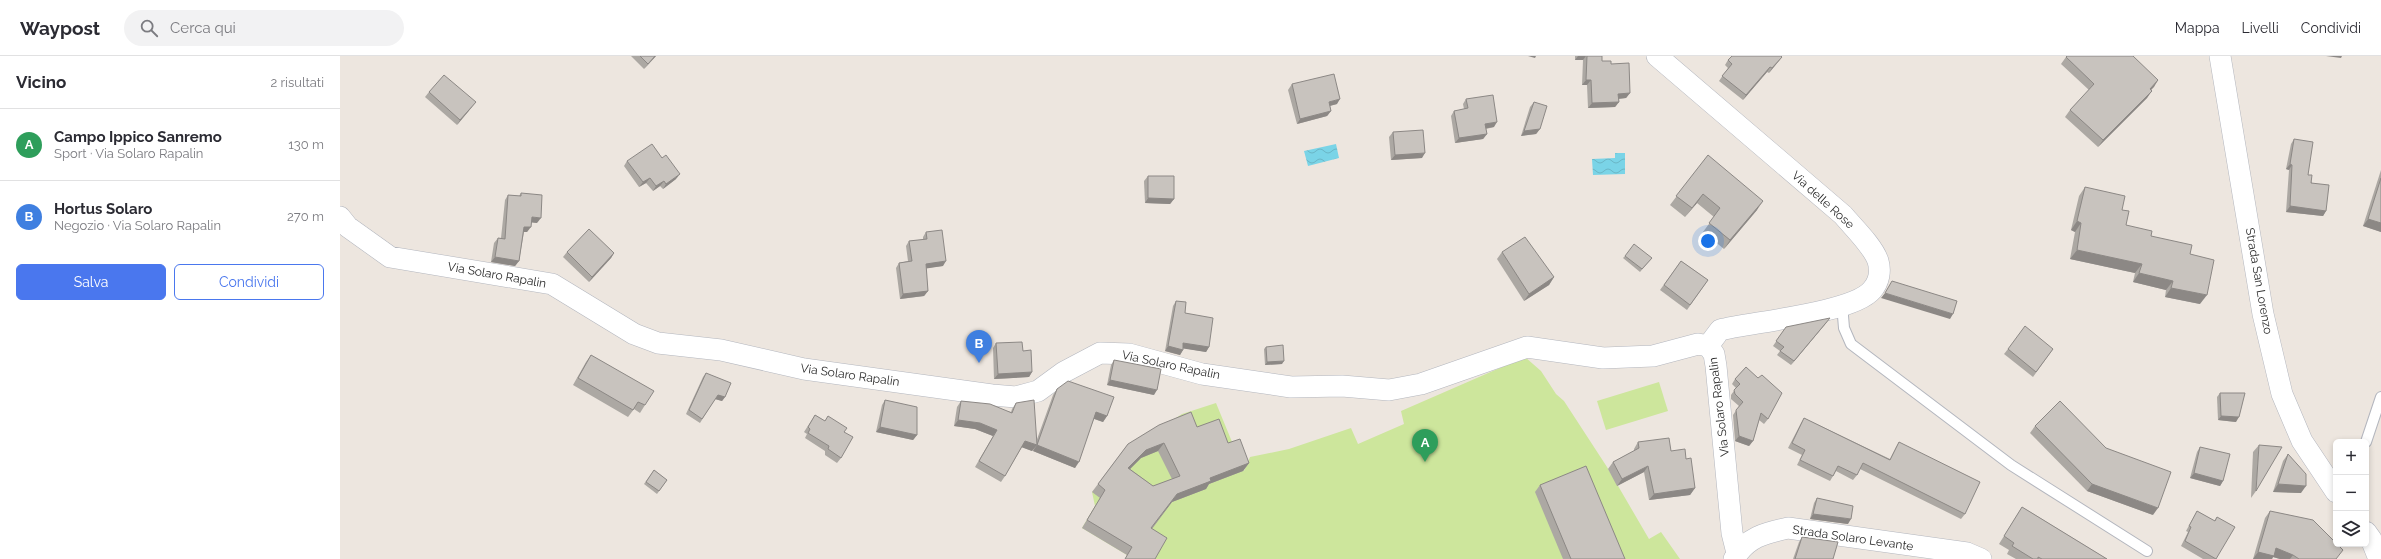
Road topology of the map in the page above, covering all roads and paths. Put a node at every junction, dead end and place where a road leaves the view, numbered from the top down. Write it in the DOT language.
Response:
graph roads {
  1 [pos="2220,56"];
  2 [pos="1664,58"];
  3 [pos="340,217"];
  4 [pos="1842,304"];
  5 [pos="1708,346"];
  6 [pos="2381,397"];
  7 [pos="2367,439"];
  8 [pos="2333,488"];
  9 [pos="2369,536"];
  10 [pos="2147,551"];
  11 [pos="1736,556"];
  12 [pos="1981,559"];
  13 [pos="2379,559"];
  1 -- 8 [label="street, Strada San Lorenzo"];
  2 -- 4 [label="street, Via delle Rose"];
  3 -- 5 [label="street, Via Solaro Rapalin"];
  4 -- 5 [label="street, Via delle Rose"];
  4 -- 10 [label="lane"];
  5 -- 11 [label="street, Via Solaro Rapalin"];
  6 -- 7 [label="lane"];
  9 -- 13 [label="street"];
  11 -- 12 [label="street, Strada Solaro Levante"];
}
